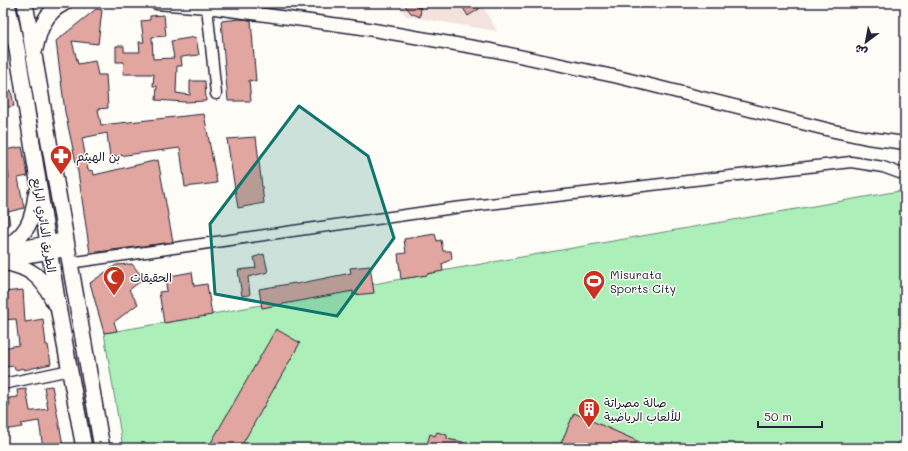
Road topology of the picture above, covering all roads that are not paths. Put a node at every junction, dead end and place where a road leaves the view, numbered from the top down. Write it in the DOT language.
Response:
graph roads {
  1 [pos="7,3"];
  2 [pos="25,3"];
  3 [pos="64,3"];
  4 [pos="156,3"];
  5 [pos="207,7"];
  6 [pos="3,24"];
  7 [pos="17,49"];
  8 [pos="34,54"];
  9 [pos="216,94"];
  10 [pos="905,143"];
  11 [pos="36,165"];
  12 [pos="905,175"];
  13 [pos="49,247"];
  14 [pos="3,250"];
  15 [pos="67,251"];
  16 [pos="3,261"];
  17 [pos="59,312"];
  18 [pos="70,370"];
  19 [pos="3,384"];
  20 [pos="84,448"];
  21 [pos="102,448"];
  1 -- 7 [label="main road, الطريق الدائري الرابع"];
  2 -- 8 [label="main road, الطريق الدائري الرابع"];
  3 -- 8 [label="main road"];
  4 -- 5 [label="street"];
  5 -- 9 [label="street"];
  5 -- 10 [label="street"];
  6 -- 7 [label="main road"];
  7 -- 11 [label="main road, الطريق الدائري الرابع"];
  8 -- 15 [label="main road, الطريق الدائري الرابع"];
  11 -- 13 [label="main road, الطريق الدائري الرابع"];
  11 -- 14 [label="main road"];
  12 -- 15 [label="street"];
  13 -- 14 [label="street"];
  13 -- 15 [label="street"];
  13 -- 16 [label="street"];
  13 -- 17 [label="main road, الطريق الدائري الرابع"];
  15 -- 21 [label="main road, الطريق الدائري الرابع"];
  16 -- 17 [label="main road"];
  17 -- 18 [label="main road, الطريق الدائري الرابع"];
  18 -- 19 [label="street"];
  18 -- 20 [label="main road, الطريق الدائري الرابع"];
}
